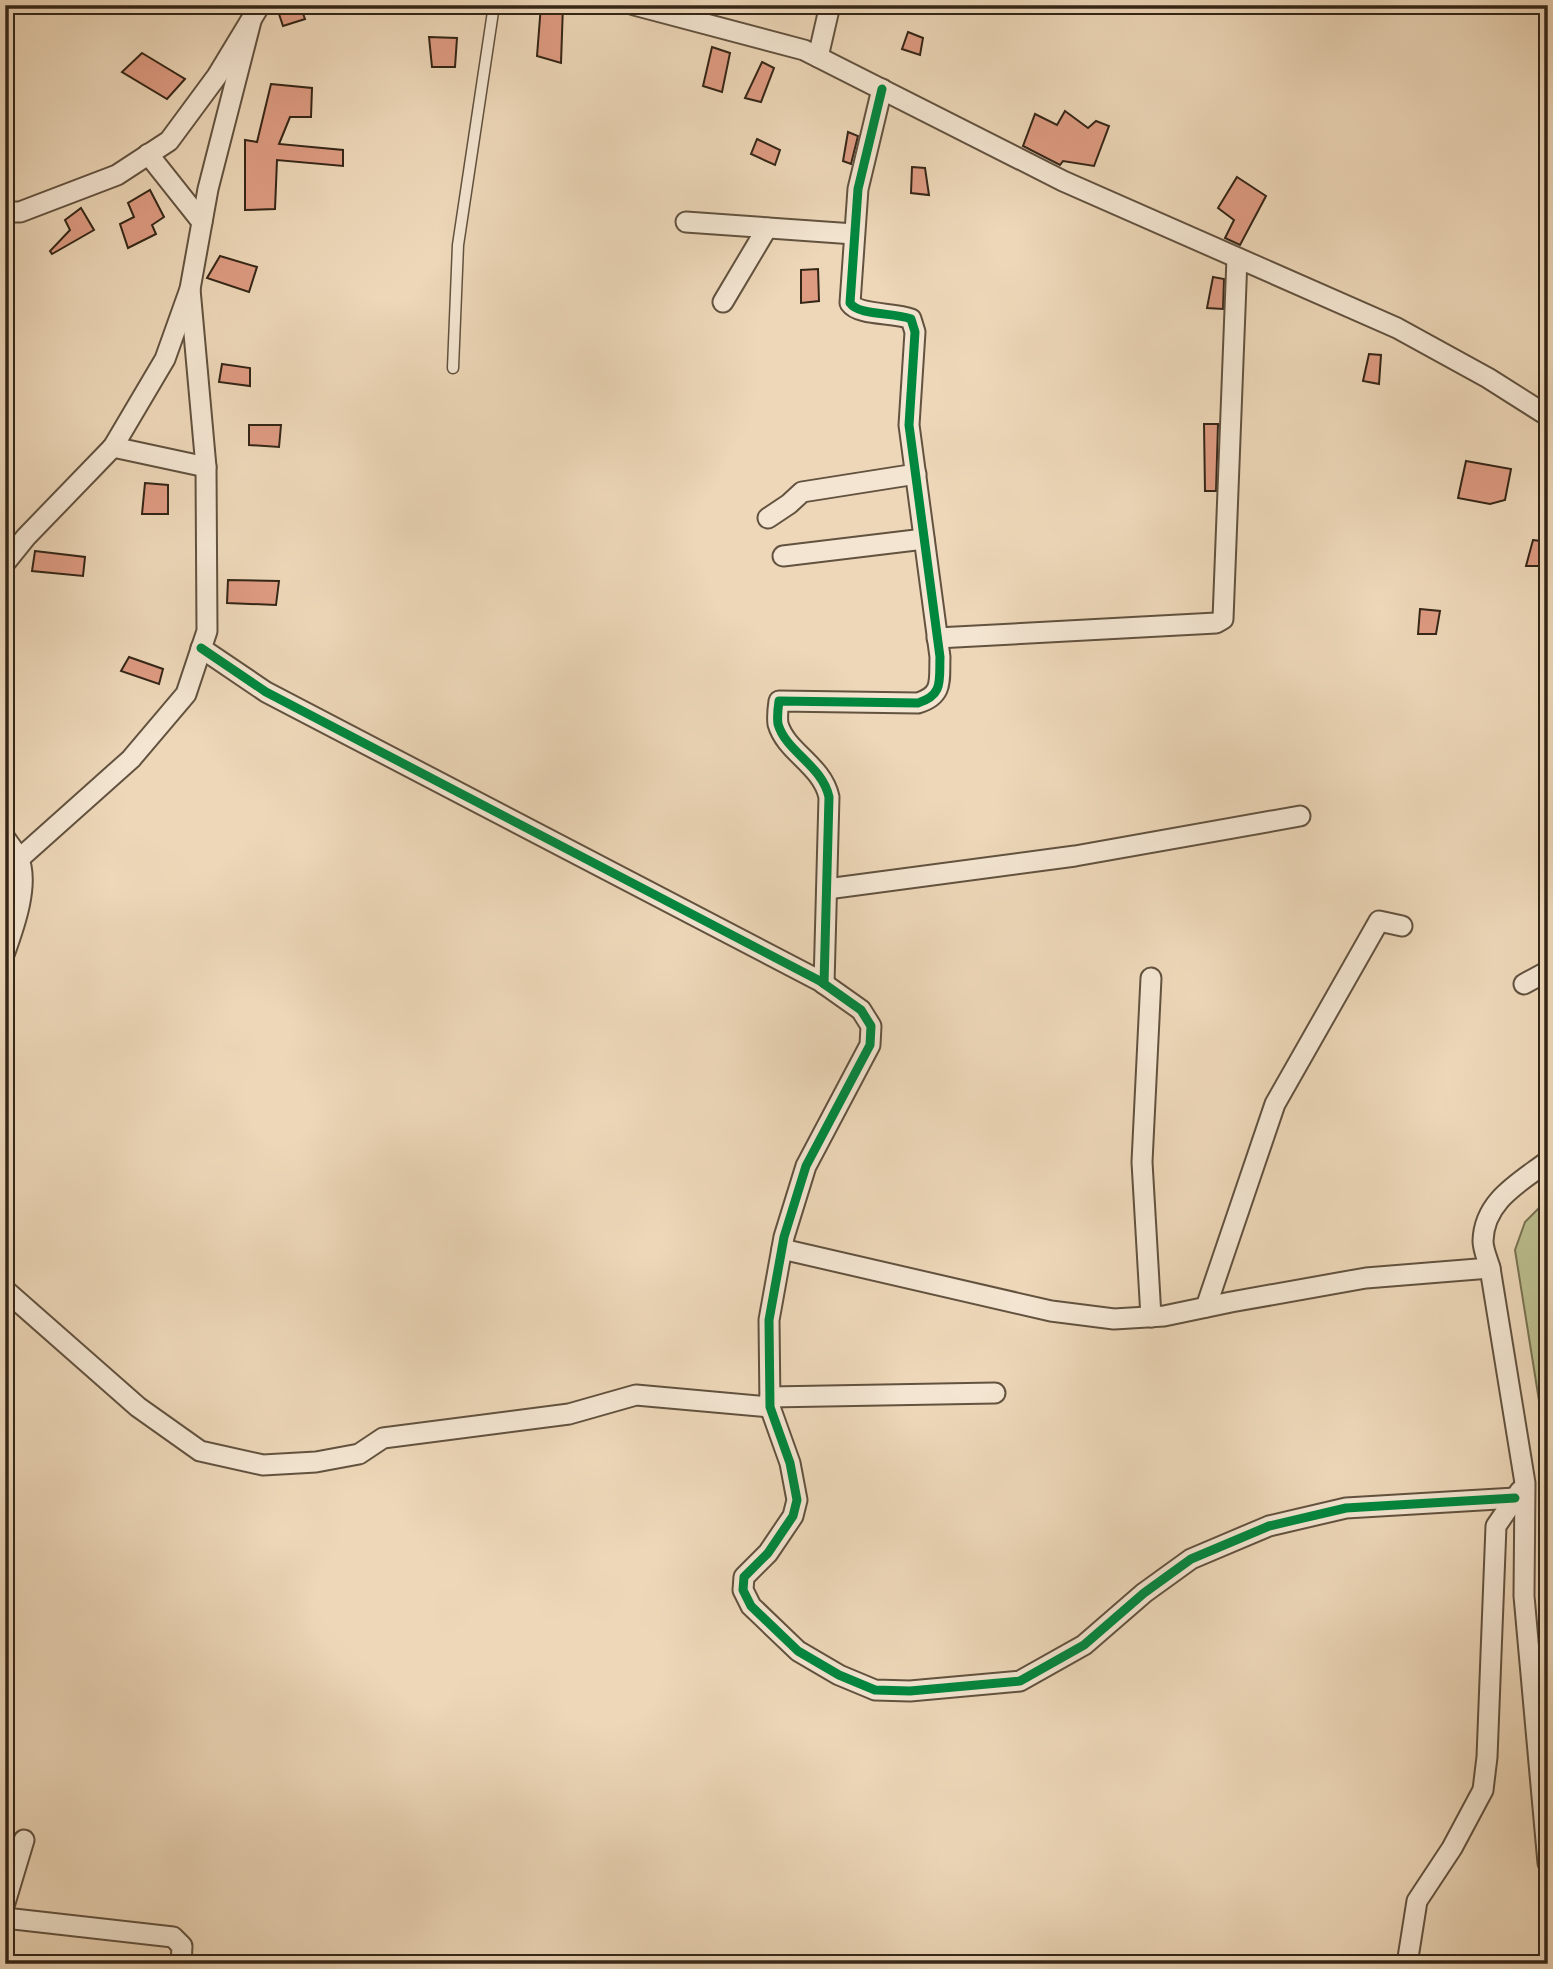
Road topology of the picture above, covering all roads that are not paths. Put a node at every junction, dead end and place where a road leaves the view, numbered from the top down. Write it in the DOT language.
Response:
graph roads {
  1 [pos="494,5"];
  2 [pos="635,5"];
  3 [pos="830,5"];
  4 [pos="255,13"];
  5 [pos="818,57"];
  6 [pos="882,89"];
  7 [pos="148,154"];
  8 [pos="5,212"];
  9 [pos="202,222"];
  10 [pos="686,222"];
  11 [pos="767,228"];
  12 [pos="854,234"];
  13 [pos="1237,258"];
  14 [pos="190,289"];
  15 [pos="723,302"];
  16 [pos="453,368"];
  17 [pos="1548,416"];
  18 [pos="113,447"];
  19 [pos="205,467"];
  20 [pos="916,474"];
  21 [pos="768,518"];
  22 [pos="924,539"];
  23 [pos="783,556"];
  24 [pos="5,563"];
  25 [pos="937,638"];
  26 [pos="201,648"];
  27 [pos="1300,816"];
  28 [pos="5,838"];
  29 [pos="19,859"];
  30 [pos="827,889"];
  31 [pos="1402,926"];
  32 [pos="5,952"];
  33 [pos="1548,971"];
  34 [pos="1151,978"];
  35 [pos="824,984"];
  36 [pos="1524,984"];
  37 [pos="1548,1161"];
  38 [pos="782,1249"];
  39 [pos="1490,1268"];
  40 [pos="5,1290"];
  41 [pos="1206,1307"];
  42 [pos="1151,1317"];
  43 [pos="995,1393"];
  44 [pos="770,1402"];
  45 [pos="1520,1490"];
  46 [pos="24,1840"];
  47 [pos="1548,1863"];
  48 [pos="5,1903"];
  49 [pos="5,1918"];
  50 [pos="181,1964"];
  51 [pos="1407,1964"];
  1 -- 16 [label="lane"];
  2 -- 5 [label="street"];
  3 -- 5 [label="street"];
  4 -- 7 [label="street"];
  4 -- 9 [label="street"];
  5 -- 6 [label="street"];
  6 -- 12 [label="street"];
  6 -- 13 [label="street"];
  7 -- 8 [label="street"];
  7 -- 9 [label="street"];
  9 -- 14 [label="street"];
  10 -- 11 [label="street"];
  11 -- 12 [label="street"];
  11 -- 15 [label="street"];
  12 -- 20 [label="street"];
  13 -- 17 [label="street"];
  13 -- 25 [label="street"];
  14 -- 18 [label="street"];
  14 -- 19 [label="street"];
  18 -- 19 [label="street"];
  18 -- 24 [label="street"];
  19 -- 26 [label="street"];
  20 -- 21 [label="street"];
  20 -- 22 [label="street"];
  22 -- 23 [label="street"];
  22 -- 25 [label="street"];
  25 -- 30 [label="street"];
  26 -- 29 [label="street"];
  26 -- 35 [label="street"];
  27 -- 30 [label="street"];
  28 -- 29 [label="street"];
  29 -- 32 [label="street"];
  30 -- 35 [label="street"];
  31 -- 41 [label="street"];
  33 -- 36 [label="street"];
  34 -- 42 [label="street"];
  35 -- 38 [label="street"];
  37 -- 39 [label="street"];
  38 -- 42 [label="street"];
  38 -- 44 [label="street"];
  39 -- 41 [label="street"];
  39 -- 45 [label="street"];
  40 -- 44 [label="street"];
  41 -- 42 [label="street"];
  43 -- 44 [label="street"];
  44 -- 45 [label="street"];
  45 -- 47 [label="street"];
  45 -- 51 [label="street"];
  46 -- 48 [label="street"];
  49 -- 50 [label="street"];
}
